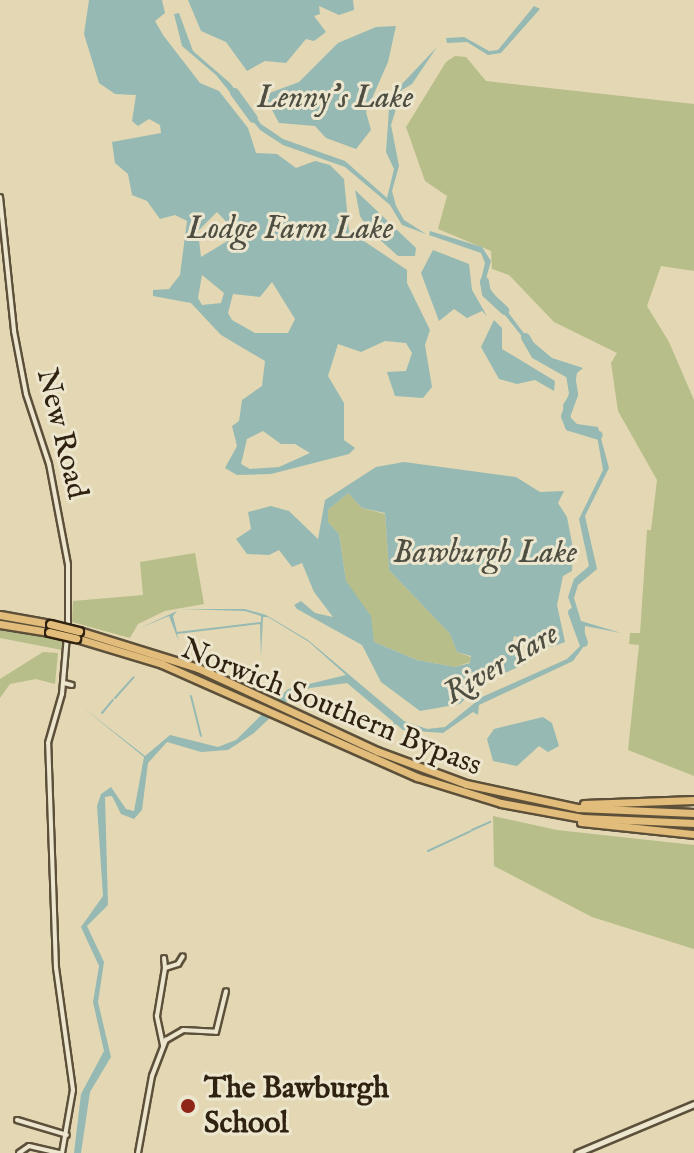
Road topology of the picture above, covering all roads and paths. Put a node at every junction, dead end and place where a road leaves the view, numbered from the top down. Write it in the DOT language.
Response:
graph roads {
  1 [pos="0,197"];
  2 [pos="0,615"];
  3 [pos="0,624"];
  4 [pos="50,628"];
  5 [pos="64,683"];
  6 [pos="72,685"];
  7 [pos="293,715"];
  8 [pos="417,777"];
  9 [pos="466,784"];
  10 [pos="694,800"];
  11 [pos="694,813"];
  12 [pos="694,823"];
  13 [pos="694,834"];
  14 [pos="183,956"];
  15 [pos="164,958"];
  16 [pos="165,968"];
  17 [pos="226,991"];
  18 [pos="163,1045"];
  19 [pos="694,1104"];
  20 [pos="24,1116"];
  21 [pos="67,1135"];
  22 [pos="19,1153"];
  23 [pos="61,1153"];
  24 [pos="138,1153"];
  25 [pos="577,1153"];
  1 -- 5 [label="street, New Road"];
  2 -- 4 [label="highway, Norwich Southern Bypass"];
  3 -- 4 [label="highway, Norwich Southern Bypass"];
  4 -- 7 [label="highway, Norwich Southern Bypass, bridge"];
  5 -- 6 [label="street"];
  5 -- 21 [label="street, New Road"];
  7 -- 8 [label="highway, Norwich Southern Bypass"];
  7 -- 9 [label="highway, Norwich Southern Bypass"];
  8 -- 12 [label="highway, Norwich Southern Bypass"];
  8 -- 13 [label="highway"];
  9 -- 10 [label="highway"];
  9 -- 11 [label="highway, Norwich Southern Bypass"];
  14 -- 16 [label="street"];
  15 -- 16 [label="street"];
  16 -- 18 [label="street"];
  17 -- 18 [label="street"];
  18 -- 24 [label="street"];
  19 -- 25 [label="street"];
  20 -- 21 [label="street"];
  21 -- 23 [label="street, New Road"];
  22 -- 23 [label="street"];
}
